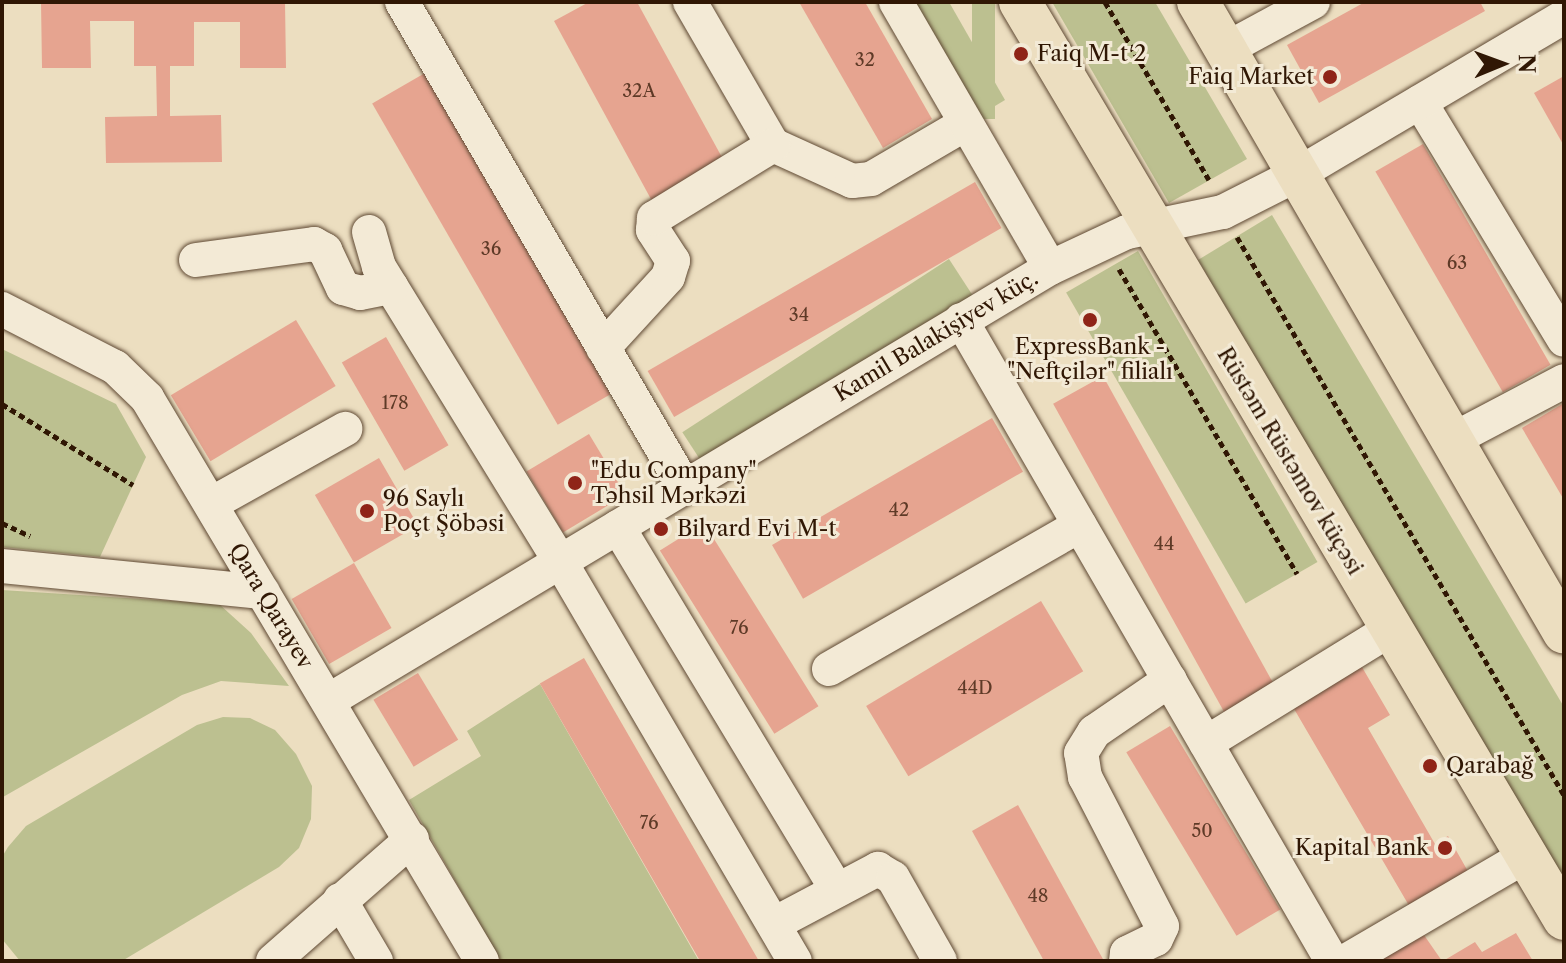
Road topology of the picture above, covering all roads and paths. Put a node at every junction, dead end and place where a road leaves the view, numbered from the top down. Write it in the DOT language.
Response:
graph roads {
  1 [pos="402,2"];
  2 [pos="690,2"];
  3 [pos="896,2"];
  4 [pos="1020,2"];
  5 [pos="1105,2"];
  6 [pos="1198,2"];
  7 [pos="1313,2"];
  8 [pos="1564,17"];
  9 [pos="1226,49"];
  10 [pos="1420,102"];
  11 [pos="965,124"];
  12 [pos="773,145"];
  13 [pos="1298,174"];
  14 [pos="1209,180"];
  15 [pos="1153,228"];
  16 [pos="369,232"];
  17 [pos="1237,236"];
  18 [pos="196,260"];
  19 [pos="1116,264"];
  20 [pos="1050,268"];
  21 [pos="391,287"];
  22 [pos="2,309"];
  23 [pos="961,320"];
  24 [pos="1564,340"];
  25 [pos="603,348"];
  26 [pos="1564,381"];
  27 [pos="2,404"];
  28 [pos="345,429"];
  29 [pos="1454,439"];
  30 [pos="133,485"];
  31 [pos="684,486"];
  32 [pos="211,504"];
  33 [pos="1080,525"];
  34 [pos="618,527"];
  35 [pos="560,561"];
  36 [pos="2,566"];
  37 [pos="1297,574"];
  38 [pos="263,592"];
  39 [pos="1390,630"];
  40 [pos="1564,633"];
  41 [pos="829,669"];
  42 [pos="1170,680"];
  43 [pos="328,701"];
  44 [pos="1206,743"];
  45 [pos="1564,795"];
  46 [pos="412,839"];
  47 [pos="1526,856"];
  48 [pos="837,890"];
  49 [pos="340,900"];
  50 [pos="1564,919"];
  51 [pos="774,924"];
  52 [pos="270,958"];
  53 [pos="376,961"];
  54 [pos="482,961"];
  55 [pos="795,961"];
  56 [pos="940,961"];
  57 [pos="1126,961"];
  58 [pos="1332,961"];
  59 [pos="1346,961"];
  1 -- 25 [label="street"];
  2 -- 12 [label="street"];
  3 -- 11 [label="street"];
  4 -- 15 [label="main road, Rüstəm Rüstəmov küçəsi"];
  5 -- 14 [label="path"];
  6 -- 9 [label="main road"];
  7 -- 9 [label="street"];
  8 -- 10 [label="street, Kamil Balakişiyev küç."];
  9 -- 13 [label="main road"];
  10 -- 13 [label="street, Kamil Balakişiyev küç."];
  10 -- 24 [label="street"];
  11 -- 12 [label="street"];
  11 -- 20 [label="street"];
  12 -- 25 [label="street"];
  13 -- 15 [label="street, Kamil Balakişiyev küç."];
  13 -- 29 [label="main road"];
  15 -- 20 [label="street, Kamil Balakişiyev küç."];
  15 -- 39 [label="main road, Rüstəm Rüstəmov küçəsi"];
  16 -- 21 [label="street"];
  17 -- 45 [label="path"];
  18 -- 21 [label="street"];
  19 -- 37 [label="path"];
  20 -- 23 [label="street, Kamil Balakişiyev küç."];
  21 -- 35 [label="street"];
  22 -- 32 [label="street, Qara Qarayev"];
  23 -- 31 [label="street, Kamil Balakişiyev küç."];
  23 -- 33 [label="street"];
  25 -- 31 [label="street"];
  26 -- 29 [label="street"];
  27 -- 30 [label="path"];
  28 -- 32 [label="street"];
  29 -- 40 [label="main road"];
  31 -- 34 [label="street, Kamil Balakişiyev küç."];
  32 -- 38 [label="street, Qara Qarayev"];
  33 -- 41 [label="street"];
  33 -- 42 [label="street"];
  34 -- 35 [label="street, Kamil Balakişiyev küç."];
  34 -- 48 [label="street"];
  35 -- 43 [label="street, Kamil Balakişiyev küç."];
  35 -- 51 [label="street"];
  36 -- 38 [label="street"];
  38 -- 43 [label="street, Qara Qarayev"];
  39 -- 44 [label="street"];
  39 -- 47 [label="main road, Rüstəm Rüstəmov küçəsi"];
  42 -- 44 [label="street"];
  42 -- 57 [label="street"];
  43 -- 46 [label="street, Qara Qarayev"];
  44 -- 58 [label="street"];
  46 -- 49 [label="street"];
  46 -- 54 [label="street, Qara Qarayev"];
  47 -- 50 [label="main road, Rüstəm Rüstəmov küçəsi"];
  47 -- 59 [label="street"];
  48 -- 51 [label="street"];
  48 -- 56 [label="street"];
  49 -- 52 [label="street"];
  49 -- 53 [label="street"];
  51 -- 55 [label="street"];
}
